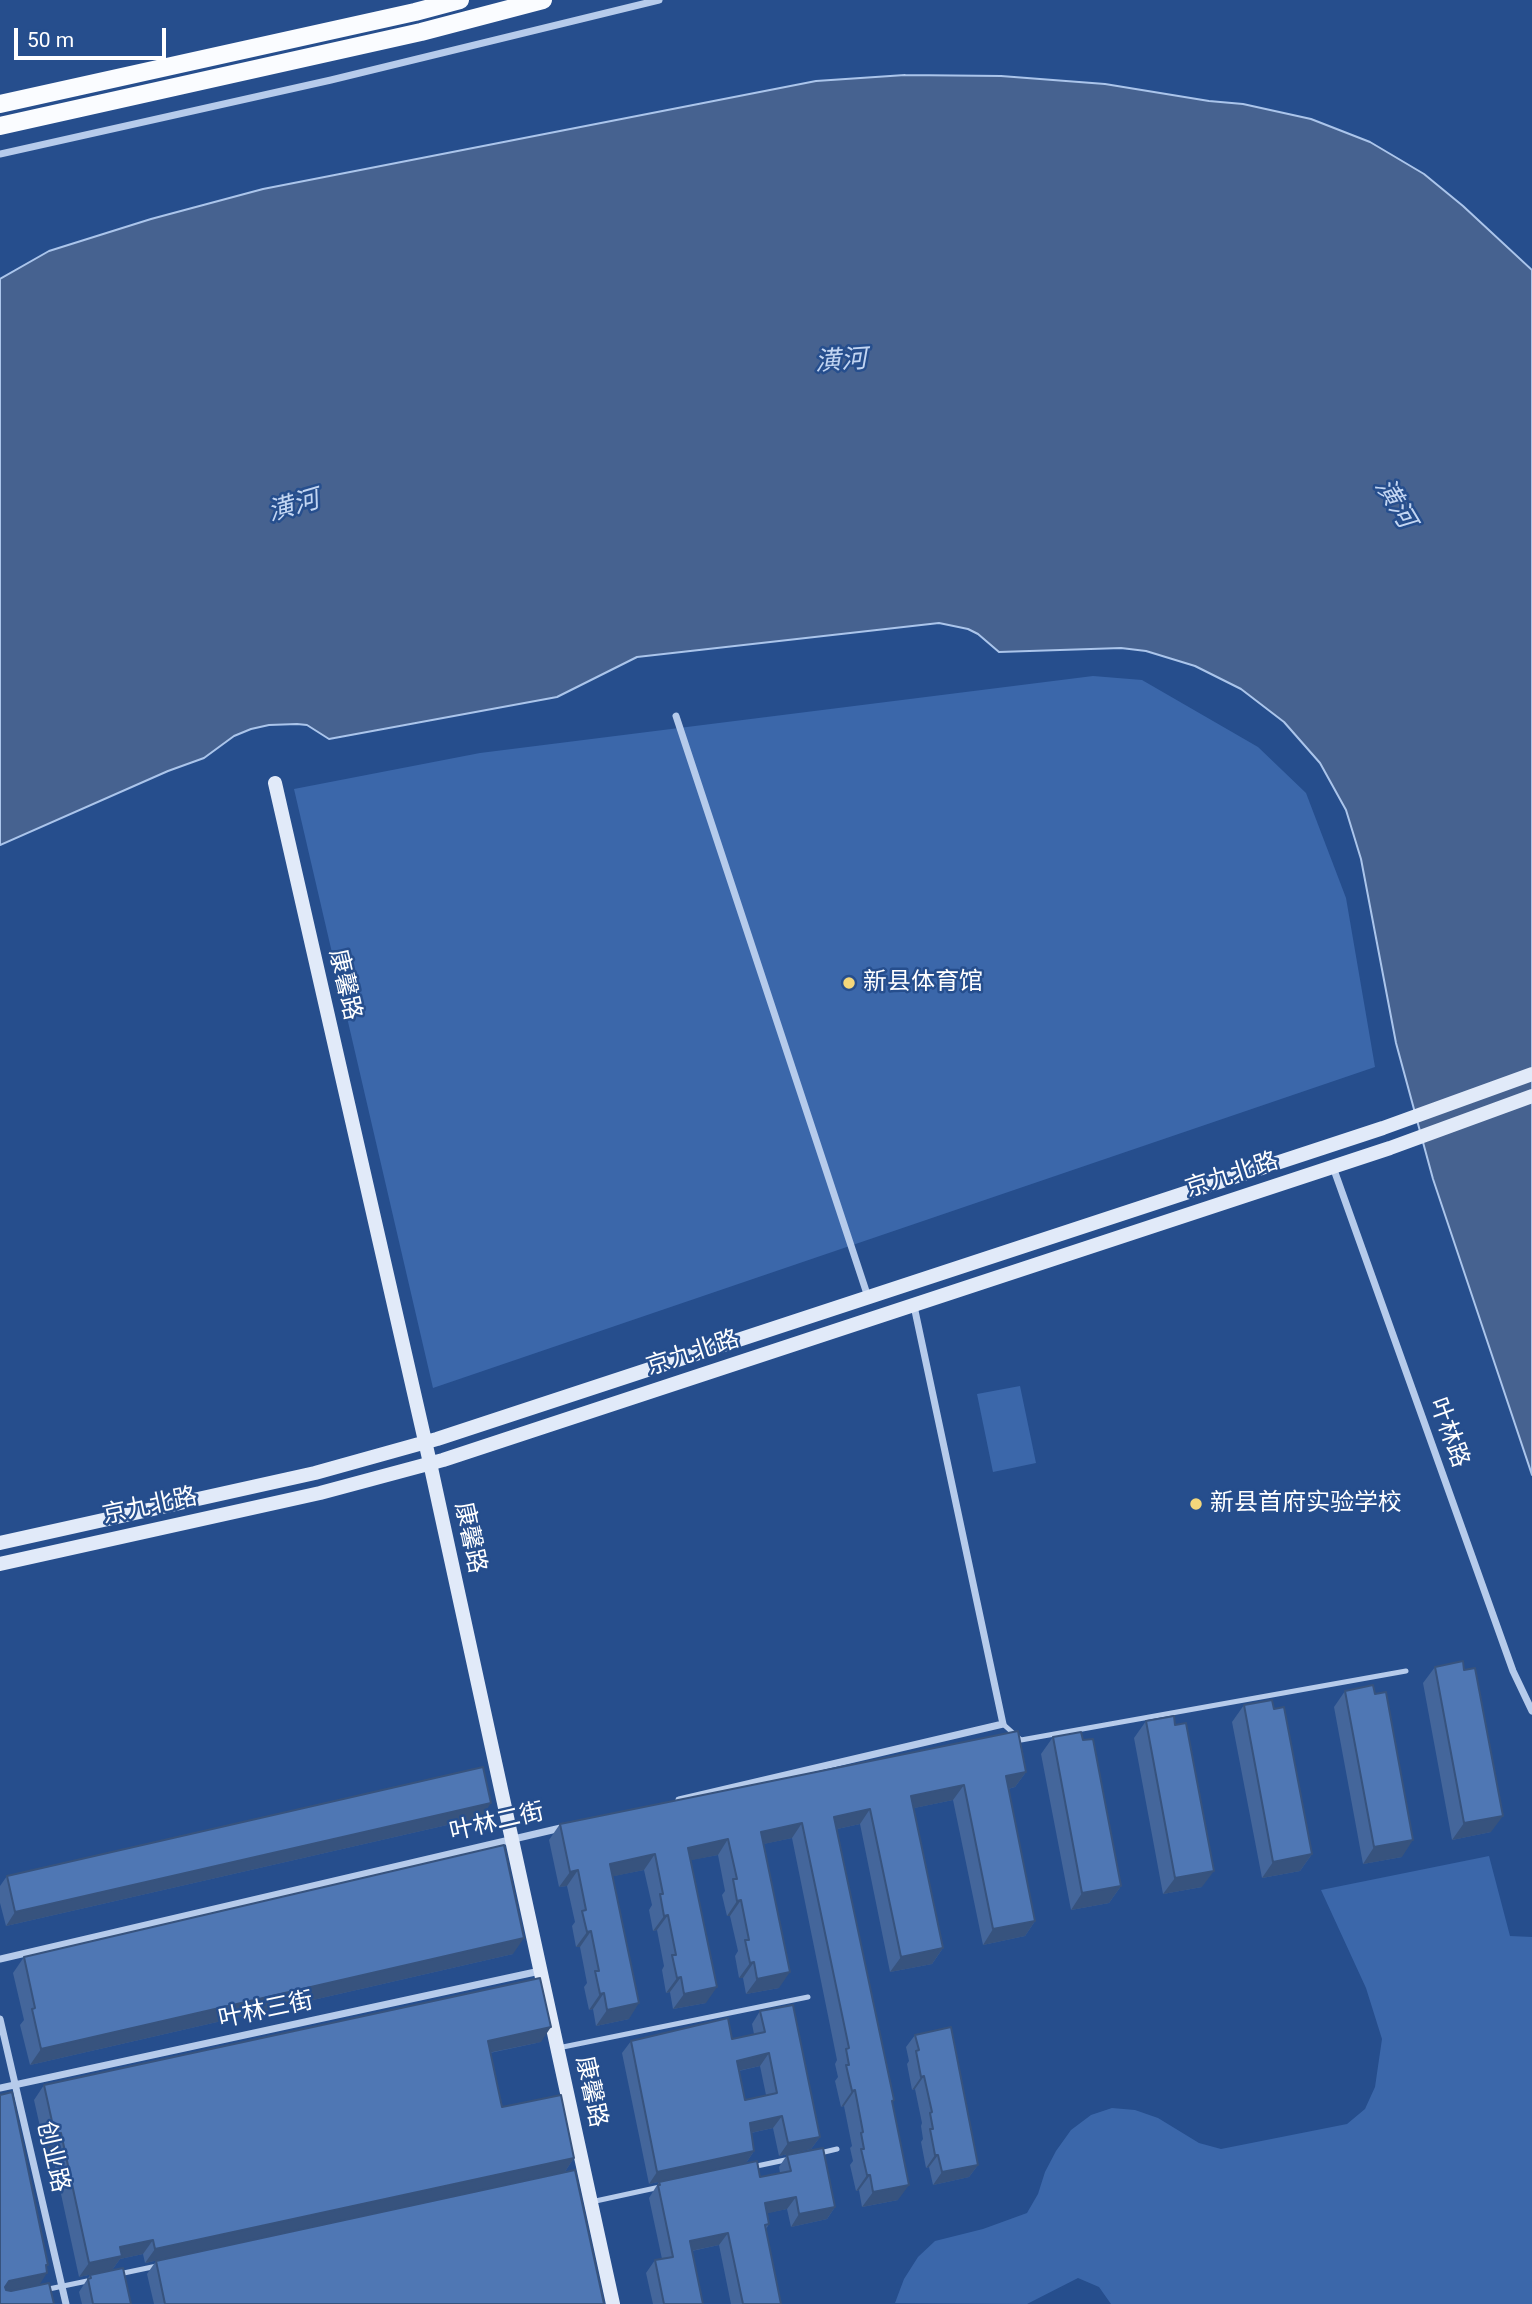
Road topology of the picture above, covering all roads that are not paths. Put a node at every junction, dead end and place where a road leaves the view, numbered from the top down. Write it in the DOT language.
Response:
graph roads {
  1 [pos="460,0"];
  2 [pos="543,0"];
  3 [pos="659,0"];
  4 [pos="0,104"];
  5 [pos="0,126"];
  6 [pos="0,154"];
  7 [pos="676,716"];
  8 [pos="275,782"];
  9 [pos="1532,1074"];
  10 [pos="1532,1096"];
  11 [pos="1333,1167"];
  12 [pos="868,1297"];
  13 [pos="913,1305"];
  14 [pos="424,1443"];
  15 [pos="430,1463"];
  16 [pos="0,1543"];
  17 [pos="0,1564"];
  18 [pos="1406,1671"];
  19 [pos="1532,1711"];
  20 [pos="1003,1724"];
  21 [pos="671,1802"];
  22 [pos="578,1824"];
  23 [pos="512,1839"];
  24 [pos="0,1959"];
  25 [pos="540,1971"];
  26 [pos="808,1997"];
  27 [pos="0,2019"];
  28 [pos="558,2049"];
  29 [pos="15,2085"];
  30 [pos="0,2088"];
  31 [pos="837,2149"];
  32 [pos="810,2155"];
  33 [pos="796,2158"];
  34 [pos="741,2170"];
  35 [pos="673,2184"];
  36 [pos="591,2202"];
  37 [pos="169,2263"];
  38 [pos="116,2275"];
  39 [pos="102,2278"];
  40 [pos="62,2286"];
  41 [pos="37,2292"];
  42 [pos="66,2304"];
  43 [pos="613,2304"];
  1 -- 4 [label="main road"];
  2 -- 5 [label="main road"];
  3 -- 6 [label="street"];
  7 -- 12 [label="street"];
  8 -- 14 [label="main road, 康馨路"];
  9 -- 12 [label="main road, 京九北路"];
  10 -- 11 [label="main road, 京九北路"];
  11 -- 13 [label="main road, 京九北路"];
  11 -- 19 [label="street, 叶林路"];
  12 -- 14 [label="main road, 京九北路"];
  13 -- 15 [label="main road, 京九北路"];
  13 -- 20 [label="street"];
  14 -- 15 [label="main road, 康馨路"];
  14 -- 16 [label="main road, 京九北路"];
  15 -- 17 [label="main road, 京九北路"];
  15 -- 23 [label="main road, 康馨路"];
  18 -- 20 [label="lane"];
  20 -- 21 [label="street"];
  22 -- 23 [label="street, 叶林二街"];
  23 -- 24 [label="street, 叶林二街"];
  23 -- 25 [label="main road, 康馨路"];
  25 -- 28 [label="main road, 康馨路"];
  25 -- 29 [label="street, 叶林三街"];
  26 -- 28 [label="lane"];
  27 -- 29 [label="street, 创业路"];
  28 -- 36 [label="main road, 康馨路"];
  29 -- 30 [label="street, 叶林三街"];
  29 -- 40 [label="street, 创业路"];
  31 -- 32 [label="lane"];
  33 -- 34 [label="lane"];
  35 -- 36 [label="lane"];
  36 -- 43 [label="main road, 康馨路"];
  37 -- 38 [label="lane"];
  39 -- 40 [label="lane"];
  40 -- 41 [label="lane"];
  40 -- 42 [label="street, 创业路"];
}
